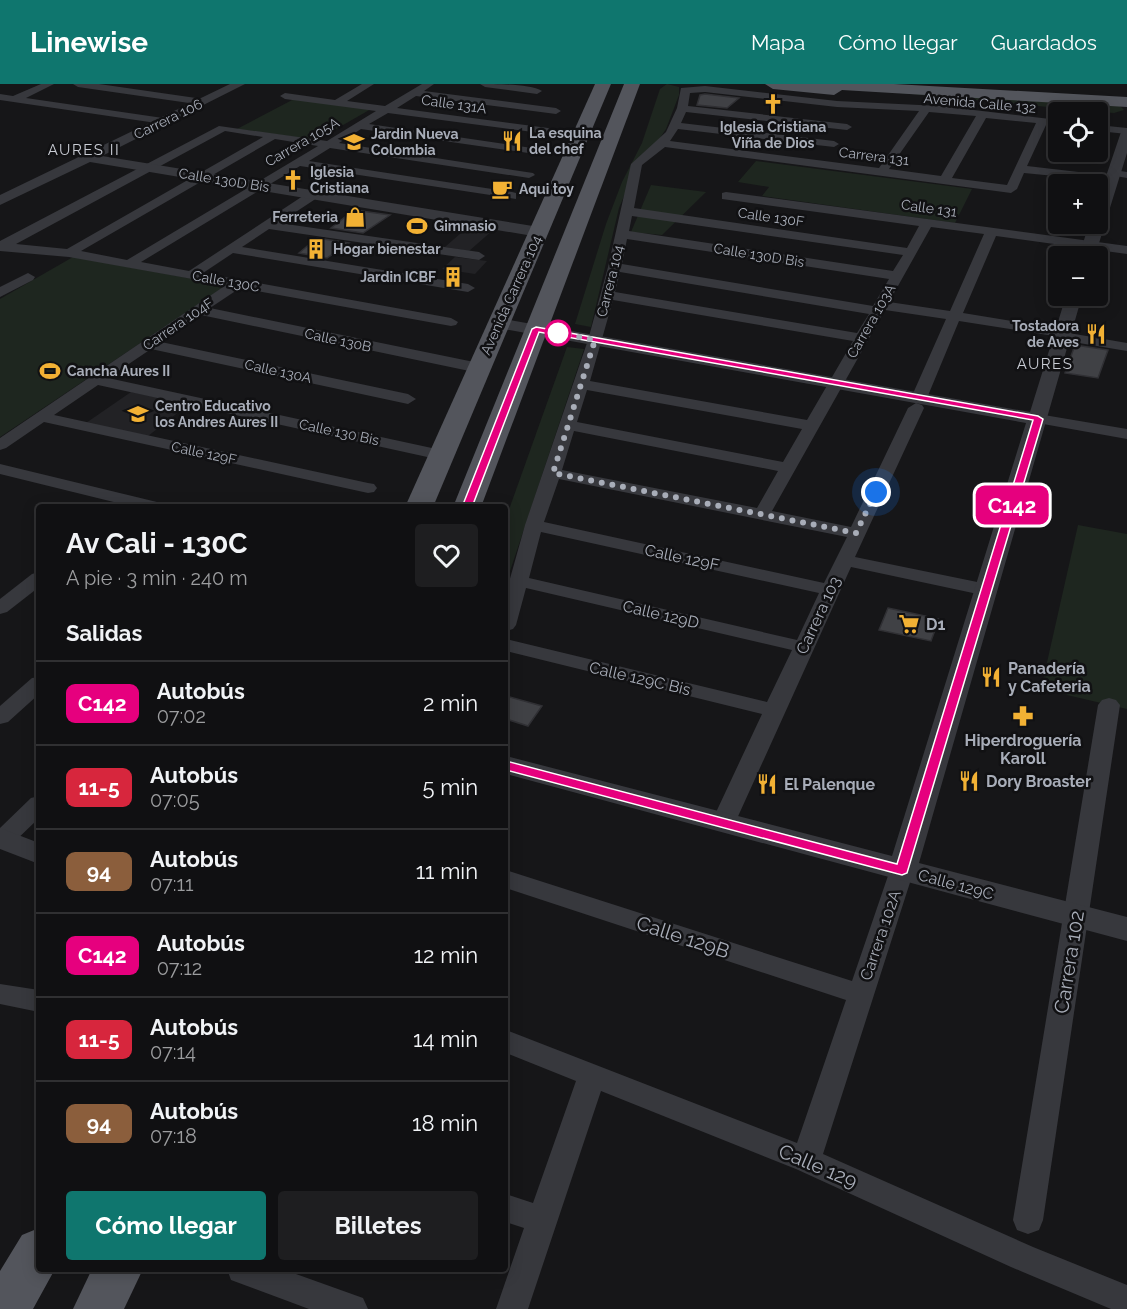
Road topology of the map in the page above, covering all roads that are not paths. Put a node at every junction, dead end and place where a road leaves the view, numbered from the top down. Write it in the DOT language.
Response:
graph roads {
  1 [pos="49,84"];
  2 [pos="78,84"];
  3 [pos="239,84"];
  4 [pos="369,84"];
  5 [pos="429,84"];
  6 [pos="485,84"];
  7 [pos="603,84"];
  8 [pos="772,84"];
  9 [pos="812,84"];
  10 [pos="932,84"];
  11 [pos="635,87"];
  12 [pos="300,88"];
  13 [pos="537,91"];
  14 [pos="788,92"];
  15 [pos="415,93"];
  16 [pos="0,97"];
  17 [pos="1070,98"];
  18 [pos="14,99"];
  19 [pos="202,102"];
  20 [pos="1127,102"];
  21 [pos="336,103"];
  22 [pos="864,106"];
  23 [pos="682,108"];
  24 [pos="926,108"];
  25 [pos="387,110"];
  26 [pos="1048,110"];
  27 [pos="556,111"];
  28 [pos="983,114"];
  29 [pos="1108,115"];
  30 [pos="1127,117"];
  31 [pos="163,121"];
  32 [pos="1042,121"];
  33 [pos="1048,122"];
  34 [pos="675,125"];
  35 [pos="360,126"];
  36 [pos="848,127"];
  37 [pos="1108,129"];
  38 [pos="548,131"];
  39 [pos="1127,132"];
  40 [pos="273,136"];
  41 [pos="663,143"];
  42 [pos="327,144"];
  43 [pos="834,144"];
  44 [pos="535,152"];
  45 [pos="88,158"];
  46 [pos="296,162"];
  47 [pos="818,165"];
  48 [pos="148,168"];
  49 [pos="1022,169"];
  50 [pos="882,172"];
  51 [pos="1068,174"];
  52 [pos="1120,174"];
  53 [pos="529,175"];
  54 [pos="202,177"];
  55 [pos="945,180"];
  56 [pos="258,186"];
  57 [pos="313,195"];
  58 [pos="512,196"];
  59 [pos="726,196"];
  60 [pos="0,201"];
  61 [pos="1108,201"];
  62 [pos="626,211"];
  63 [pos="927,223"];
  64 [pos="267,225"];
  65 [pos="539,231"];
  66 [pos="991,232"];
  67 [pos="622,234"];
  68 [pos="1,246"];
  69 [pos="1062,246"];
  70 [pos="230,249"];
  71 [pos="1108,250"];
  72 [pos="1127,250"];
  73 [pos="910,252"];
  74 [pos="69,253"];
  75 [pos="479,256"];
  76 [pos="129,264"];
  77 [pos="615,267"];
  78 [pos="191,275"];
  79 [pos="897,276"];
  80 [pos="28,277"];
  81 [pos="238,283"];
  82 [pos="468,288"];
  83 [pos="0,293"];
  84 [pos="607,295"];
  85 [pos="1071,306"];
  86 [pos="879,308"];
  87 [pos="198,310"];
  88 [pos="956,317"];
  89 [pos="451,322"];
  90 [pos="498,323"];
  91 [pos="536,329"];
  92 [pos="1061,334"];
  93 [pos="861,338"];
  94 [pos="595,340"];
  95 [pos="148,344"];
  96 [pos="1127,347"];
  97 [pos="479,368"];
  98 [pos="96,380"];
  99 [pos="836,383"];
  100 [pos="581,384"];
  101 [pos="408,399"];
  102 [pos="918,403"];
  103 [pos="41,417"];
  104 [pos="1038,419"];
  105 [pos="568,425"];
  106 [pos="812,426"];
  107 [pos="1127,434"];
  108 [pos="0,445"];
  109 [pos="441,455"];
  110 [pos="787,468"];
  111 [pos="0,469"];
  112 [pos="553,473"];
  113 [pos="368,488"];
  114 [pos="131,504"];
  115 [pos="419,504"];
  116 [pos="468,504"];
  117 [pos="762,514"];
  118 [pos="534,525"];
  119 [pos="856,533"];
  120 [pos="843,560"];
  121 [pos="36,580"];
  122 [pos="519,581"];
  123 [pos="830,590"];
  124 [pos="987,590"];
  125 [pos="0,608"];
  126 [pos="508,618"];
  127 [pos="508,645"];
  128 [pos="803,647"];
  129 [pos="36,686"];
  130 [pos="1109,705"];
  131 [pos="774,710"];
  132 [pos="0,717"];
  133 [pos="508,766"];
  134 [pos="36,807"];
  135 [pos="723,823"];
  136 [pos="1,838"];
  137 [pos="36,853"];
  138 [pos="902,870"];
  139 [pos="508,880"];
  140 [pos="1076,916"];
  141 [pos="1127,930"];
  142 [pos="0,994"];
  143 [pos="861,994"];
  144 [pos="36,1000"];
  145 [pos="508,1042"];
  146 [pos="592,1075"];
  147 [pos="806,1160"];
  148 [pos="508,1209"];
  149 [pos="543,1220"];
  150 [pos="1028,1220"];
  151 [pos="36,1256"];
  152 [pos="116,1272"];
  153 [pos="248,1272"];
  154 [pos="1127,1300"];
  155 [pos="5,1309"];
  156 [pos="98,1309"];
  157 [pos="352,1309"];
  158 [pos="512,1309"];
  1 -- 18 [label="street"];
  2 -- 19 [label="street"];
  3 -- 19 [label="street, Carrera 106"];
  4 -- 21 [label="street"];
  5 -- 15 [label="street, Carrera 105A"];
  6 -- 13 [label="street"];
  7 -- 65 [label="main road, Avenida Carrera 104"];
  8 -- 14 [label="main road, Avenida Calle 132"];
  9 -- 17 [label="main road, Avenida Calle 132"];
  10 -- 17 [label="main road"];
  11 -- 91 [label="main road"];
  12 -- 21 [label="street, Calle 131A"];
  14 -- 22 [label="street"];
  14 -- 23 [label="street, Carrera 104"];
  14 -- 26 [label="main road, Avenida Calle 132"];
  15 -- 25 [label="street, Carrera 105A"];
  15 -- 27 [label="street"];
  16 -- 18 [label="street"];
  17 -- 20 [label="main road, Avenida Calle 132"];
  18 -- 31 [label="street"];
  19 -- 31 [label="street, Carrera 106"];
  21 -- 25 [label="street, Calle 131A"];
  22 -- 24 [label="street"];
  22 -- 36 [label="street"];
  23 -- 34 [label="street, Carrera 104"];
  23 -- 36 [label="street"];
  24 -- 28 [label="street"];
  24 -- 50 [label="street"];
  25 -- 35 [label="street, Carrera 105A"];
  25 -- 38 [label="street, Calle 131A"];
  28 -- 32 [label="street"];
  28 -- 55 [label="street"];
  29 -- 30 [label="main road"];
  31 -- 45 [label="street, Carrera 106"];
  32 -- 33 [label="street"];
  32 -- 49 [label="street"];
  34 -- 41 [label="street, Carrera 104"];
  34 -- 43 [label="street"];
  35 -- 42 [label="street, Carrera 105A"];
  35 -- 44 [label="street"];
  36 -- 43 [label="street"];
  37 -- 39 [label="street"];
  39 -- 52 [label="street"];
  40 -- 42 [label="street"];
  40 -- 48 [label="street"];
  40 -- 54 [label="street"];
  41 -- 47 [label="street, Carrera 131"];
  41 -- 62 [label="street, Carrera 104"];
  42 -- 46 [label="street, Carrera 105A"];
  42 -- 53 [label="street"];
  43 -- 47 [label="street"];
  45 -- 48 [label="street, Calle 130D Bis"];
  45 -- 60 [label="street, Carrera 106"];
  46 -- 56 [label="street, Carrera 105A"];
  46 -- 58 [label="street"];
  47 -- 50 [label="street, Carrera 131"];
  48 -- 54 [label="street, Calle 130D Bis"];
  48 -- 68 [label="street"];
  49 -- 51 [label="street"];
  49 -- 55 [label="street, Carrera 131"];
  50 -- 55 [label="street, Carrera 131"];
  52 -- 61 [label="street"];
  54 -- 56 [label="street, Calle 130D Bis"];
  54 -- 74 [label="street"];
  56 -- 57 [label="street, Calle 130D Bis"];
  56 -- 76 [label="street, Carrera 105A"];
  57 -- 64 [label="street"];
  57 -- 65 [label="street, Calle 130D Bis"];
  59 -- 63 [label="street, Calle 131"];
  62 -- 67 [label="street, Carrera 104"];
  62 -- 73 [label="street, Calle 130F"];
  63 -- 66 [label="street, Calle 131"];
  63 -- 73 [label="street, Carrera 103A"];
  64 -- 70 [label="street"];
  64 -- 75 [label="street"];
  65 -- 90 [label="main road, Avenida Carrera 104"];
  66 -- 69 [label="street, Calle 131"];
  66 -- 88 [label="street, Carrera 103"];
  67 -- 77 [label="street, Carrera 104"];
  67 -- 79 [label="street, Calle 130D Bis"];
  68 -- 74 [label="street, Calle 130C"];
  70 -- 78 [label="street"];
  70 -- 82 [label="street"];
  71 -- 72 [label="street, Calle 131"];
  73 -- 79 [label="street, Carrera 103A"];
  74 -- 76 [label="street, Calle 130C"];
  76 -- 78 [label="street, Calle 130C"];
  77 -- 84 [label="street, Carrera 104"];
  77 -- 86 [label="street"];
  78 -- 81 [label="street, Calle 130C"];
  79 -- 86 [label="street, Carrera 103A"];
  80 -- 83 [label="street"];
  81 -- 87 [label="street, Carrera 104F"];
  81 -- 89 [label="street, Calle 130C"];
  84 -- 93 [label="street"];
  84 -- 94 [label="street, Carrera 104"];
  85 -- 92 [label="street, Carrera 102A"];
  86 -- 88 [label="street"];
  86 -- 93 [label="street, Carrera 103A"];
  87 -- 95 [label="street, Carrera 104F"];
  87 -- 97 [label="street, Calle 130B"];
  88 -- 92 [label="street"];
  88 -- 102 [label="street, Carrera 103"];
  90 -- 91 [label="street"];
  90 -- 97 [label="main road, Avenida Carrera 104"];
  91 -- 94 [label="street"];
  91 -- 116 [label="main road"];
  92 -- 96 [label="street"];
  92 -- 104 [label="street, Carrera 102A"];
  93 -- 99 [label="street, Carrera 103A"];
  94 -- 99 [label="street"];
  94 -- 100 [label="street, Carrera 104"];
  95 -- 98 [label="street, Carrera 104F"];
  95 -- 101 [label="street, Calle 130A"];
  97 -- 109 [label="main road, Avenida Carrera 104"];
  98 -- 103 [label="street, Carrera 104F"];
  98 -- 109 [label="street, Calle 130 Bis"];
  99 -- 102 [label="street"];
  99 -- 106 [label="street, Carrera 103A"];
  100 -- 105 [label="street, Carrera 104"];
  100 -- 106 [label="street"];
  102 -- 104 [label="street"];
  102 -- 119 [label="street, Carrera 103"];
  103 -- 108 [label="street, Carrera 104F"];
  103 -- 113 [label="street, Calle 129F"];
  104 -- 107 [label="street"];
  104 -- 124 [label="street, Carrera 102A"];
  105 -- 110 [label="street"];
  105 -- 112 [label="street, Carrera 104"];
  106 -- 110 [label="street, Carrera 103A"];
  109 -- 115 [label="main road, Avenida Carrera 104"];
  110 -- 117 [label="street, Carrera 103A"];
  111 -- 114 [label="street"];
  112 -- 117 [label="street"];
  112 -- 118 [label="street, Carrera 104"];
  117 -- 119 [label="street"];
  118 -- 122 [label="street, Carrera 104"];
  118 -- 123 [label="street, Calle 129F"];
  119 -- 120 [label="street, Carrera 103"];
  120 -- 123 [label="street, Carrera 103"];
  120 -- 124 [label="street"];
  121 -- 125 [label="street"];
  122 -- 126 [label="street, Carrera 104"];
  122 -- 128 [label="street, Calle 129D"];
  123 -- 128 [label="street, Carrera 103"];
  124 -- 138 [label="street, Carrera 102A"];
  127 -- 131 [label="street, Calle 129C Bis"];
  128 -- 131 [label="street, Carrera 103"];
  129 -- 132 [label="street"];
  130 -- 140 [label="street, Carrera 102"];
  131 -- 135 [label="street, Carrera 103"];
  133 -- 135 [label="street, Calle 129C"];
  134 -- 136 [label="street"];
  135 -- 138 [label="street, Calle 129C"];
  136 -- 137 [label="street"];
  138 -- 140 [label="street, Calle 129C"];
  138 -- 143 [label="street, Carrera 102A"];
  139 -- 143 [label="street, Calle 129B"];
  140 -- 141 [label="street, Calle 129C"];
  140 -- 150 [label="street, Carrera 102"];
  142 -- 144 [label="street"];
  143 -- 147 [label="street, Carrera 102A"];
  145 -- 146 [label="street, Calle 129"];
  146 -- 147 [label="street, Calle 129"];
  146 -- 149 [label="street"];
  147 -- 154 [label="street, Calle 129"];
  148 -- 149 [label="street"];
  149 -- 158 [label="street"];
  151 -- 155 [label="main road"];
  152 -- 156 [label="main road"];
  153 -- 157 [label="street"];
}
